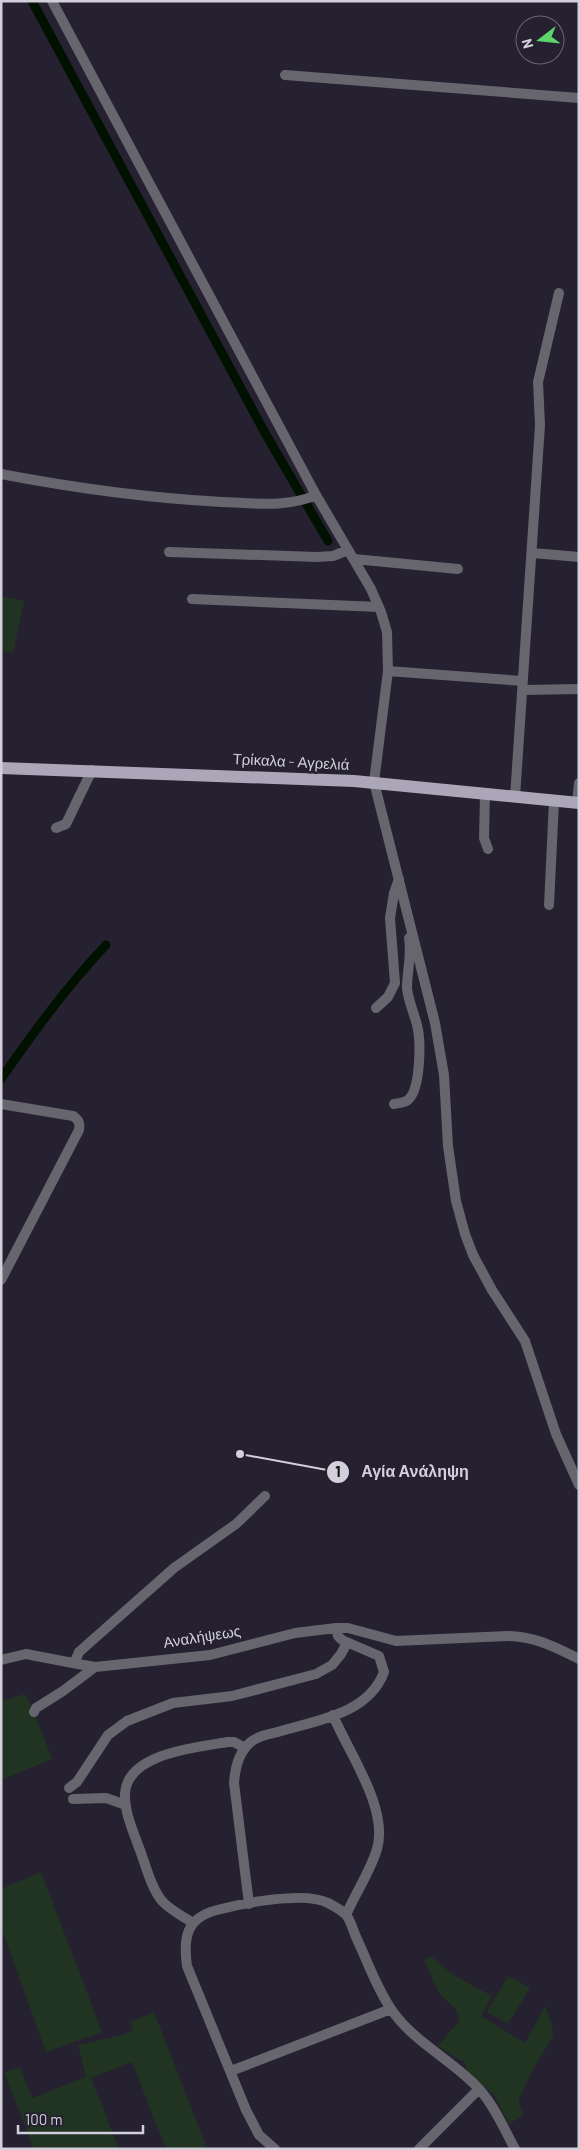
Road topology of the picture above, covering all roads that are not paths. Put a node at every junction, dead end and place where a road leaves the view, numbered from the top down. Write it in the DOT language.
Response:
graph roads {
  1 [pos="52,1"];
  2 [pos="286,75"];
  3 [pos="579,98"];
  4 [pos="559,293"];
  5 [pos="1,474"];
  6 [pos="313,497"];
  7 [pos="169,552"];
  8 [pos="533,552"];
  9 [pos="351,555"];
  10 [pos="579,557"];
  11 [pos="458,569"];
  12 [pos="192,599"];
  13 [pos="379,607"];
  14 [pos="388,671"];
  15 [pos="523,685"];
  16 [pos="579,689"];
  17 [pos="1,768"];
  18 [pos="92,770"];
  19 [pos="374,782"];
  20 [pos="579,783"];
  21 [pos="485,794"];
  22 [pos="515,797"];
  23 [pos="554,801"];
  24 [pos="578,803"];
  25 [pos="56,828"];
  26 [pos="488,849"];
  27 [pos="399,879"];
  28 [pos="549,905"];
  29 [pos="409,920"];
  30 [pos="376,1008"];
  31 [pos="1,1104"];
  32 [pos="394,1104"];
  33 [pos="1,1280"];
  34 [pos="579,1485"];
  35 [pos="265,1496"];
  36 [pos="336,1628"];
  37 [pos="347,1643"];
  38 [pos="579,1659"];
  39 [pos="1,1660"];
  40 [pos="78,1664"];
  41 [pos="95,1667"];
  42 [pos="34,1712"];
  43 [pos="333,1715"];
  44 [pos="245,1748"];
  45 [pos="69,1788"];
  46 [pos="74,1799"];
  47 [pos="126,1805"];
  48 [pos="250,1904"];
  49 [pos="346,1915"];
  50 [pos="193,1923"];
  51 [pos="391,2009"];
  52 [pos="231,2071"];
  53 [pos="479,2089"];
  54 [pos="275,2149"];
  55 [pos="419,2149"];
  56 [pos="515,2149"];
  1 -- 6 [label="street"];
  2 -- 3 [label="street"];
  4 -- 8 [label="street"];
  5 -- 6 [label="street"];
  6 -- 9 [label="street"];
  7 -- 9 [label="street"];
  8 -- 10 [label="street"];
  8 -- 15 [label="street"];
  9 -- 11 [label="street"];
  9 -- 13 [label="street"];
  12 -- 13 [label="street"];
  13 -- 14 [label="street"];
  14 -- 15 [label="street"];
  14 -- 19 [label="street"];
  15 -- 16 [label="street"];
  15 -- 22 [label="street"];
  17 -- 18 [label="main road, Τρίκαλα - Αγρελιά"];
  18 -- 19 [label="main road, Τρίκαλα - Αγρελιά"];
  18 -- 25 [label="street"];
  19 -- 21 [label="main road, Τρίκαλα - Αγρελιά"];
  19 -- 27 [label="street"];
  20 -- 24 [label="street"];
  21 -- 22 [label="main road, Τρίκαλα - Αγρελιά"];
  21 -- 26 [label="street"];
  22 -- 23 [label="main road, Τρίκαλα - Αγρελιά"];
  23 -- 24 [label="main road, Τρίκαλα - Αγρελιά"];
  23 -- 28 [label="street"];
  27 -- 29 [label="street"];
  27 -- 30 [label="street"];
  29 -- 32 [label="street"];
  29 -- 34 [label="street"];
  31 -- 33 [label="street"];
  35 -- 40 [label="street"];
  36 -- 37 [label="street"];
  36 -- 38 [label="street, Αναλήψεως"];
  36 -- 41 [label="street, Αναλήψεως"];
  37 -- 43 [label="street"];
  37 -- 45 [label="street"];
  39 -- 40 [label="street, Αναλήψεως"];
  40 -- 41 [label="street, Αναλήψεως"];
  41 -- 42 [label="street"];
  43 -- 44 [label="street"];
  43 -- 49 [label="street"];
  44 -- 47 [label="street"];
  44 -- 48 [label="street"];
  46 -- 47 [label="street"];
  47 -- 50 [label="street"];
  48 -- 49 [label="street"];
  48 -- 50 [label="street"];
  49 -- 51 [label="street"];
  50 -- 52 [label="street"];
  51 -- 52 [label="street"];
  51 -- 53 [label="street"];
  52 -- 54 [label="street"];
  53 -- 55 [label="street"];
  53 -- 56 [label="street"];
}
